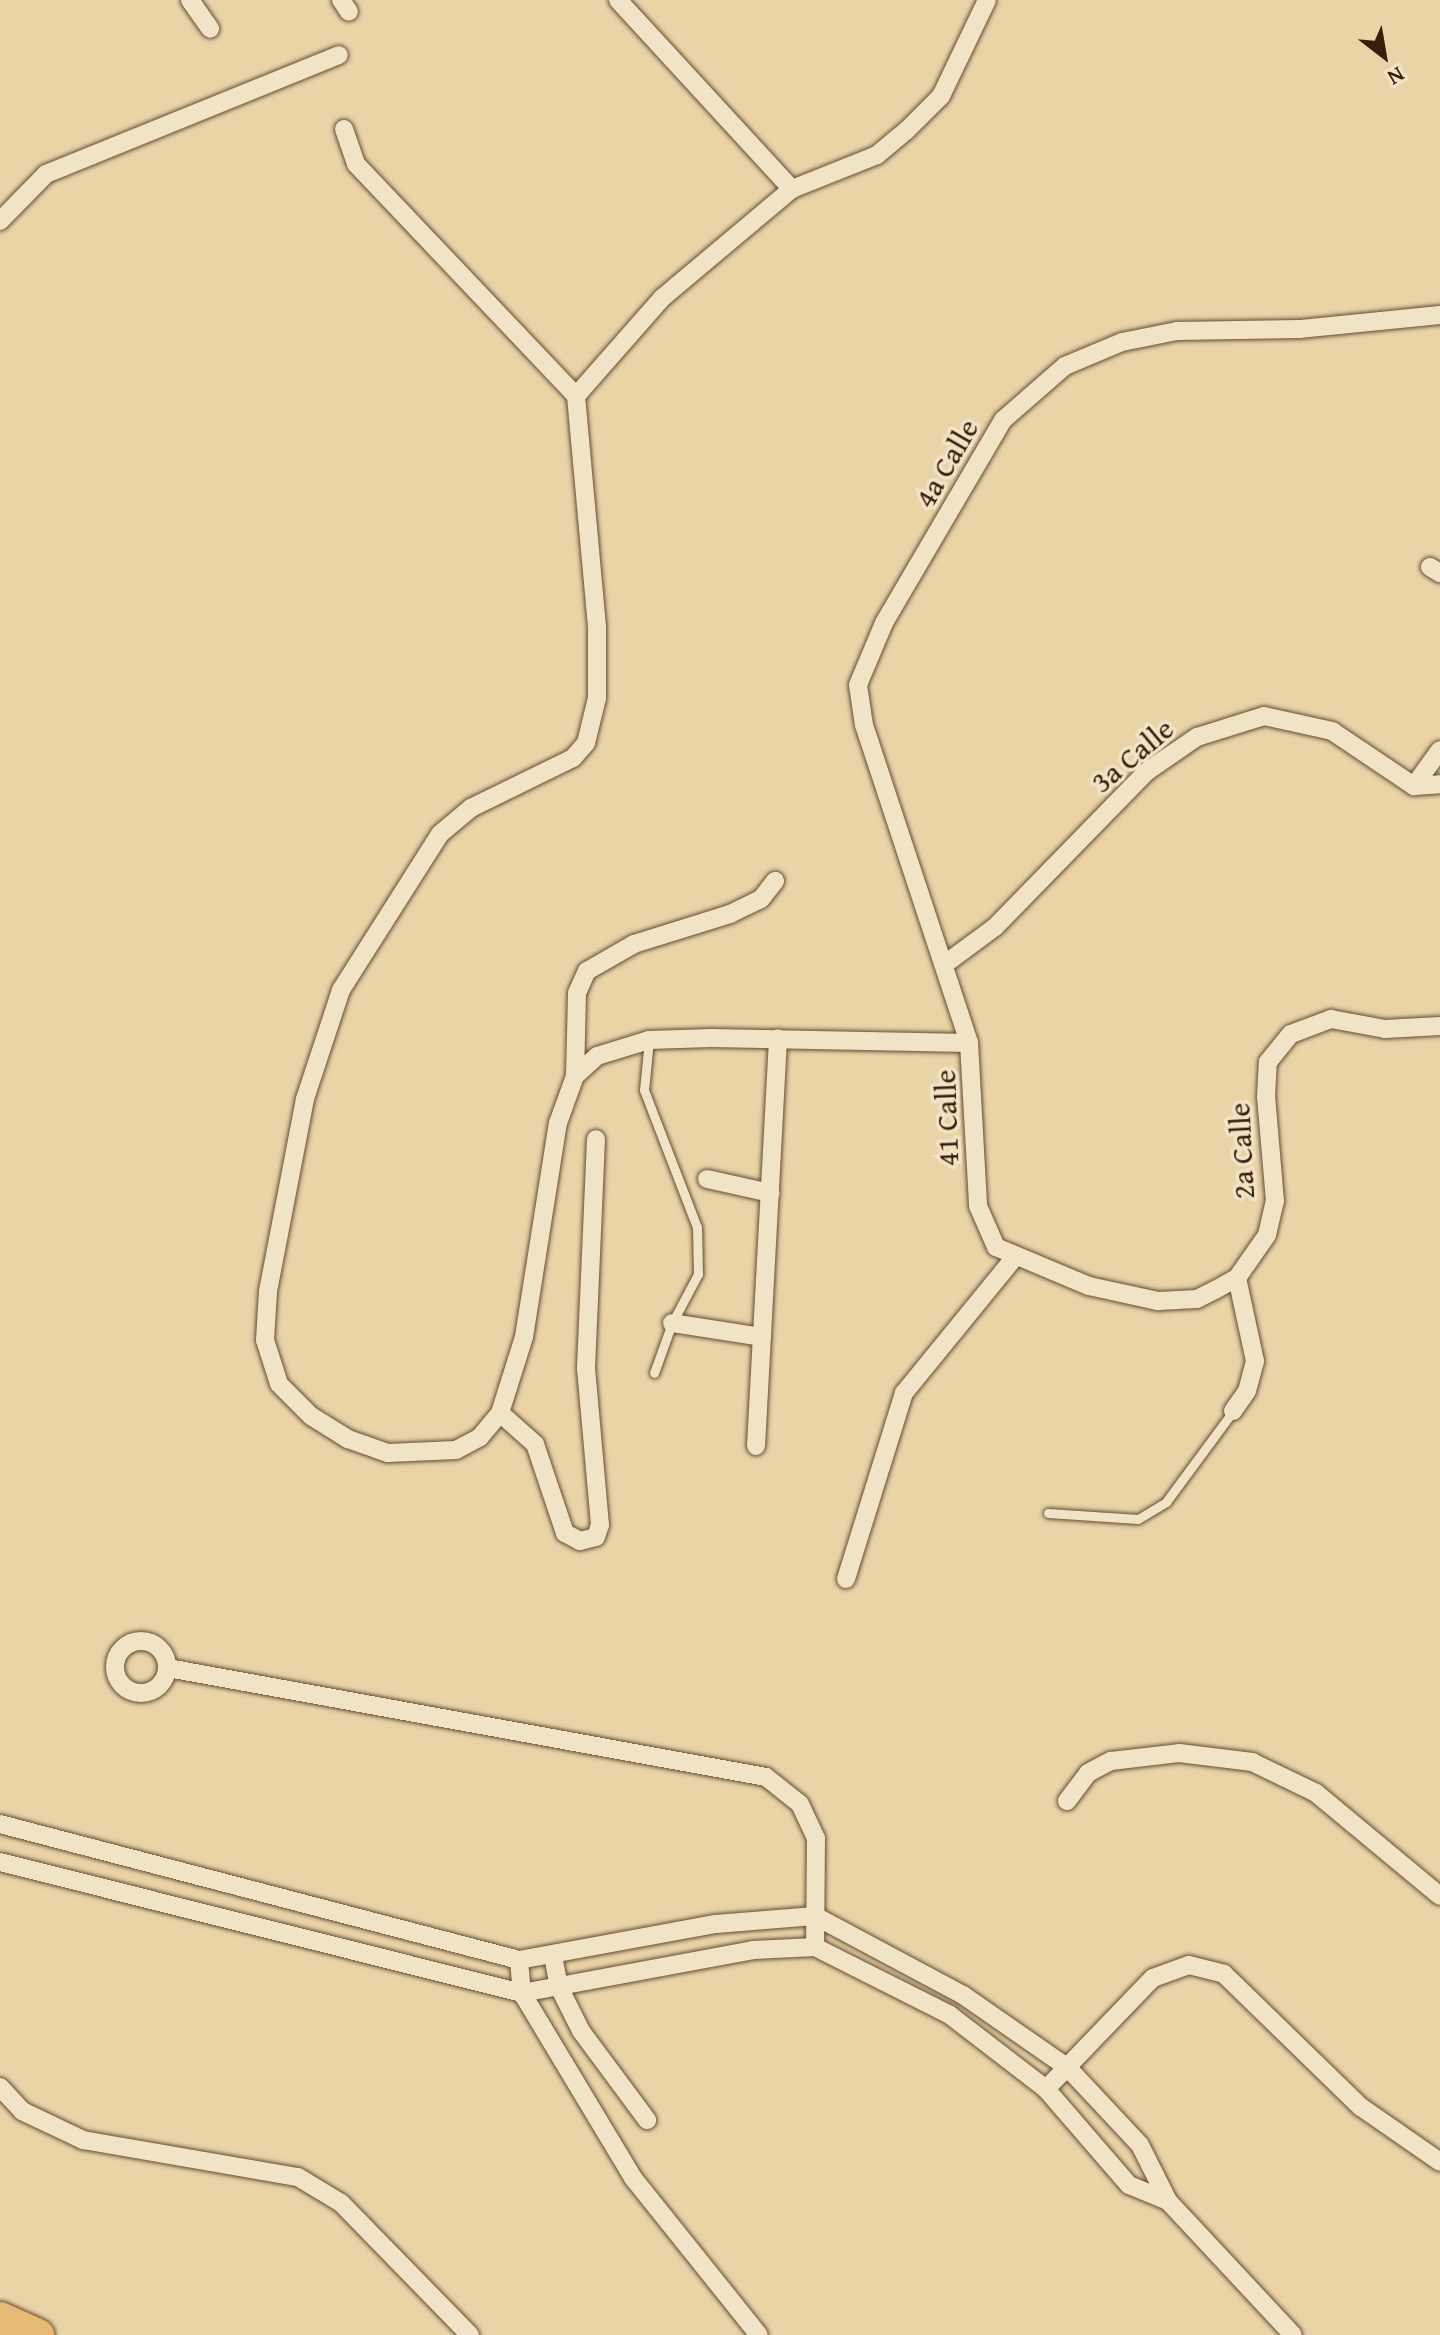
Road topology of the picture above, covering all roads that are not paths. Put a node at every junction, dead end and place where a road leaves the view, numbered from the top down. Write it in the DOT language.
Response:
graph roads {
  1 [pos="190,0"];
  2 [pos="618,0"];
  3 [pos="987,0"];
  4 [pos="210,29"];
  5 [pos="339,55"];
  6 [pos="344,129"];
  7 [pos="792,189"];
  8 [pos="0,221"];
  9 [pos="1440,315"];
  10 [pos="576,396"];
  11 [pos="1440,750"];
  12 [pos="1440,784"];
  13 [pos="1414,786"];
  14 [pos="775,881"];
  15 [pos="945,964"];
  16 [pos="1440,1026"];
  17 [pos="778,1039"];
  18 [pos="649,1040"];
  19 [pos="969,1043"];
  20 [pos="575,1076"];
  21 [pos="596,1139"];
  22 [pos="707,1179"];
  23 [pos="770,1193"];
  24 [pos="1015,1257"];
  25 [pos="1237,1278"];
  26 [pos="672,1323"];
  27 [pos="762,1337"];
  28 [pos="654,1373"];
  29 [pos="1233,1411"];
  30 [pos="500,1413"];
  31 [pos="756,1446"];
  32 [pos="1048,1513"];
  33 [pos="846,1579"];
  34 [pos="168,1668"];
  35 [pos="1067,1801"];
  36 [pos="0,1824"];
  37 [pos="0,1862"];
  38 [pos="1440,1896"];
  39 [pos="815,1916"];
  40 [pos="815,1947"];
  41 [pos="553,1956"];
  42 [pos="519,1960"];
  43 [pos="559,1987"];
  44 [pos="522,1993"];
  45 [pos="1068,2068"];
  46 [pos="0,2087"];
  47 [pos="1046,2089"];
  48 [pos="647,2120"];
  49 [pos="1440,2162"];
  50 [pos="1168,2201"];
  51 [pos="0,2318"];
  52 [pos="38,2335"];
  53 [pos="470,2335"];
  54 [pos="759,2335"];
  55 [pos="1293,2335"];
  1 -- 4 [label="street"];
  2 -- 7 [label="street"];
  3 -- 7 [label="street"];
  5 -- 8 [label="street"];
  6 -- 10 [label="street"];
  7 -- 10 [label="street"];
  9 -- 15 [label="street, 4a Calle"];
  10 -- 30 [label="street"];
  11 -- 13 [label="street"];
  12 -- 13 [label="street"];
  13 -- 15 [label="street, 3a Calle"];
  14 -- 20 [label="street"];
  15 -- 19 [label="street, 41 Calle"];
  16 -- 25 [label="street, 2a Calle"];
  17 -- 18 [label="street"];
  17 -- 19 [label="street"];
  17 -- 23 [label="street"];
  18 -- 20 [label="street"];
  18 -- 26 [label="lane"];
  19 -- 24 [label="street, 41 Calle"];
  20 -- 30 [label="street"];
  21 -- 30 [label="street"];
  22 -- 23 [label="street"];
  23 -- 27 [label="street"];
  24 -- 25 [label="street, 2a Calle"];
  24 -- 33 [label="street"];
  25 -- 29 [label="street"];
  26 -- 27 [label="street"];
  26 -- 28 [label="lane"];
  27 -- 31 [label="street"];
  29 -- 32 [label="lane"];
  34 -- 39 [label="street"];
  35 -- 38 [label="street"];
  36 -- 42 [label="street"];
  37 -- 44 [label="street"];
  39 -- 40 [label="street"];
  39 -- 41 [label="street"];
  39 -- 45 [label="street"];
  40 -- 43 [label="street"];
  40 -- 47 [label="street"];
  41 -- 42 [label="street"];
  41 -- 43 [label="street"];
  42 -- 44 [label="street"];
  43 -- 44 [label="street"];
  43 -- 48 [label="street"];
  44 -- 54 [label="street"];
  45 -- 47 [label="street"];
  45 -- 49 [label="street"];
  45 -- 50 [label="street"];
  46 -- 53 [label="street"];
  47 -- 50 [label="street"];
  50 -- 55 [label="street"];
  51 -- 52 [label="highway"];
}
